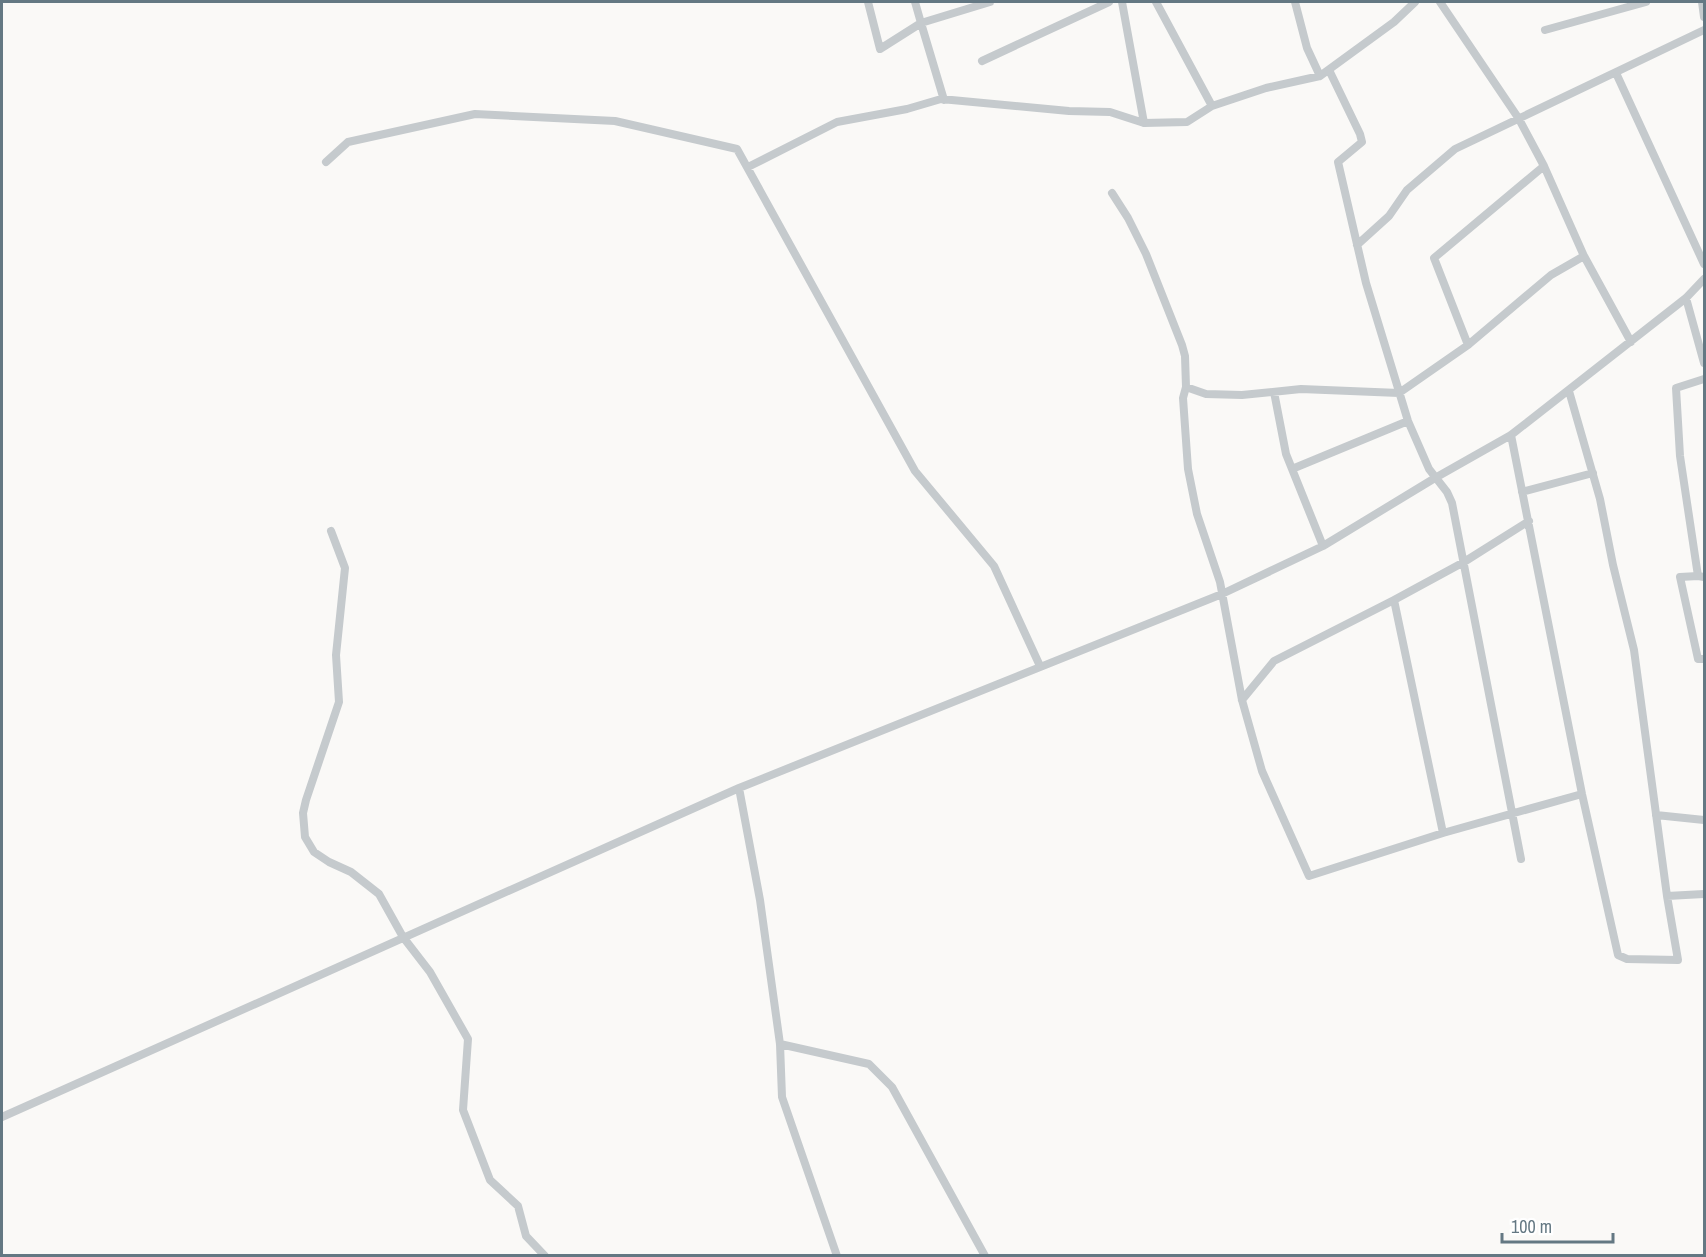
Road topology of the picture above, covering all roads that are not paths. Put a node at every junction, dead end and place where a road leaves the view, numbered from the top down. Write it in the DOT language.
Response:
graph roads {
  1 [pos="868,2"];
  2 [pos="915,2"];
  3 [pos="990,2"];
  4 [pos="1110,2"];
  5 [pos="1122,2"];
  6 [pos="1156,2"];
  7 [pos="1295,2"];
  8 [pos="1415,2"];
  9 [pos="1440,2"];
  10 [pos="1646,2"];
  11 [pos="1702,2"];
  12 [pos="1704,17"];
  13 [pos="921,23"];
  14 [pos="1545,30"];
  15 [pos="1704,30"];
  16 [pos="982,62"];
  17 [pos="1329,70"];
  18 [pos="1616,73"];
  19 [pos="1320,76"];
  20 [pos="944,99"];
  21 [pos="1212,106"];
  22 [pos="1520,119"];
  23 [pos="1144,123"];
  24 [pos="326,162"];
  25 [pos="1544,166"];
  26 [pos="748,167"];
  27 [pos="1112,193"];
  28 [pos="1357,245"];
  29 [pos="1584,256"];
  30 [pos="1704,264"];
  31 [pos="1704,279"];
  32 [pos="1686,298"];
  33 [pos="1631,342"];
  34 [pos="1468,345"];
  35 [pos="1704,363"];
  36 [pos="1704,379"];
  37 [pos="1186,387"];
  38 [pos="1569,391"];
  39 [pos="1274,392"];
  40 [pos="1399,393"];
  41 [pos="1408,421"];
  42 [pos="1511,435"];
  43 [pos="1292,470"];
  44 [pos="1593,473"];
  45 [pos="1434,478"];
  46 [pos="1522,492"];
  47 [pos="1529,521"];
  48 [pos="331,531"];
  49 [pos="1323,546"];
  50 [pos="1464,562"];
  51 [pos="1701,576"];
  52 [pos="1222,594"];
  53 [pos="1394,600"];
  54 [pos="1704,659"];
  55 [pos="1040,666"];
  56 [pos="1242,700"];
  57 [pos="739,788"];
  58 [pos="1582,794"];
  59 [pos="1514,812"];
  60 [pos="1656,815"];
  61 [pos="1704,820"];
  62 [pos="1443,833"];
  63 [pos="1521,859"];
  64 [pos="1704,894"];
  65 [pos="1667,896"];
  66 [pos="403,937"];
  67 [pos="780,1044"];
  68 [pos="2,1117"];
  69 [pos="545,1256"];
  70 [pos="837,1256"];
  71 [pos="985,1256"];
  1 -- 13 [label="street"];
  2 -- 13 [label="street"];
  3 -- 13 [label="street"];
  4 -- 16 [label="street"];
  5 -- 23 [label="street"];
  6 -- 21 [label="street"];
  7 -- 19 [label="street"];
  8 -- 17 [label="street"];
  9 -- 22 [label="street"];
  10 -- 14 [label="street"];
  11 -- 12 [label="street"];
  13 -- 20 [label="street"];
  15 -- 18 [label="street"];
  17 -- 19 [label="street"];
  17 -- 28 [label="street"];
  18 -- 22 [label="street"];
  18 -- 30 [label="street"];
  19 -- 21 [label="street"];
  20 -- 23 [label="street"];
  20 -- 26 [label="street"];
  21 -- 23 [label="street"];
  22 -- 25 [label="street"];
  22 -- 28 [label="street"];
  24 -- 26 [label="street"];
  25 -- 29 [label="street"];
  25 -- 34 [label="street"];
  26 -- 55 [label="street"];
  27 -- 37 [label="street"];
  28 -- 40 [label="street"];
  29 -- 33 [label="street"];
  29 -- 34 [label="street"];
  31 -- 32 [label="street"];
  32 -- 33 [label="street"];
  32 -- 35 [label="street"];
  33 -- 38 [label="street"];
  34 -- 40 [label="street"];
  36 -- 51 [label="street"];
  37 -- 39 [label="street"];
  37 -- 52 [label="street"];
  38 -- 42 [label="street"];
  38 -- 44 [label="street"];
  39 -- 40 [label="street"];
  39 -- 43 [label="street"];
  40 -- 41 [label="street"];
  41 -- 43 [label="street"];
  41 -- 45 [label="street"];
  42 -- 45 [label="street"];
  42 -- 46 [label="street"];
  43 -- 49 [label="street"];
  44 -- 46 [label="street"];
  44 -- 60 [label="street"];
  45 -- 49 [label="street"];
  45 -- 50 [label="street"];
  46 -- 47 [label="street"];
  47 -- 50 [label="street"];
  47 -- 58 [label="street"];
  48 -- 66 [label="street"];
  49 -- 52 [label="street"];
  50 -- 53 [label="street"];
  50 -- 59 [label="street"];
  51 -- 54 [label="street"];
  52 -- 55 [label="street"];
  52 -- 56 [label="street"];
  53 -- 56 [label="street"];
  53 -- 62 [label="street"];
  55 -- 57 [label="street"];
  56 -- 62 [label="street"];
  57 -- 66 [label="street"];
  57 -- 67 [label="street"];
  58 -- 59 [label="street"];
  58 -- 65 [label="street"];
  59 -- 62 [label="street"];
  59 -- 63 [label="street"];
  60 -- 61 [label="street"];
  60 -- 65 [label="street"];
  64 -- 65 [label="street"];
  66 -- 68 [label="street"];
  66 -- 69 [label="street"];
  67 -- 70 [label="street"];
  67 -- 71 [label="street"];
}
